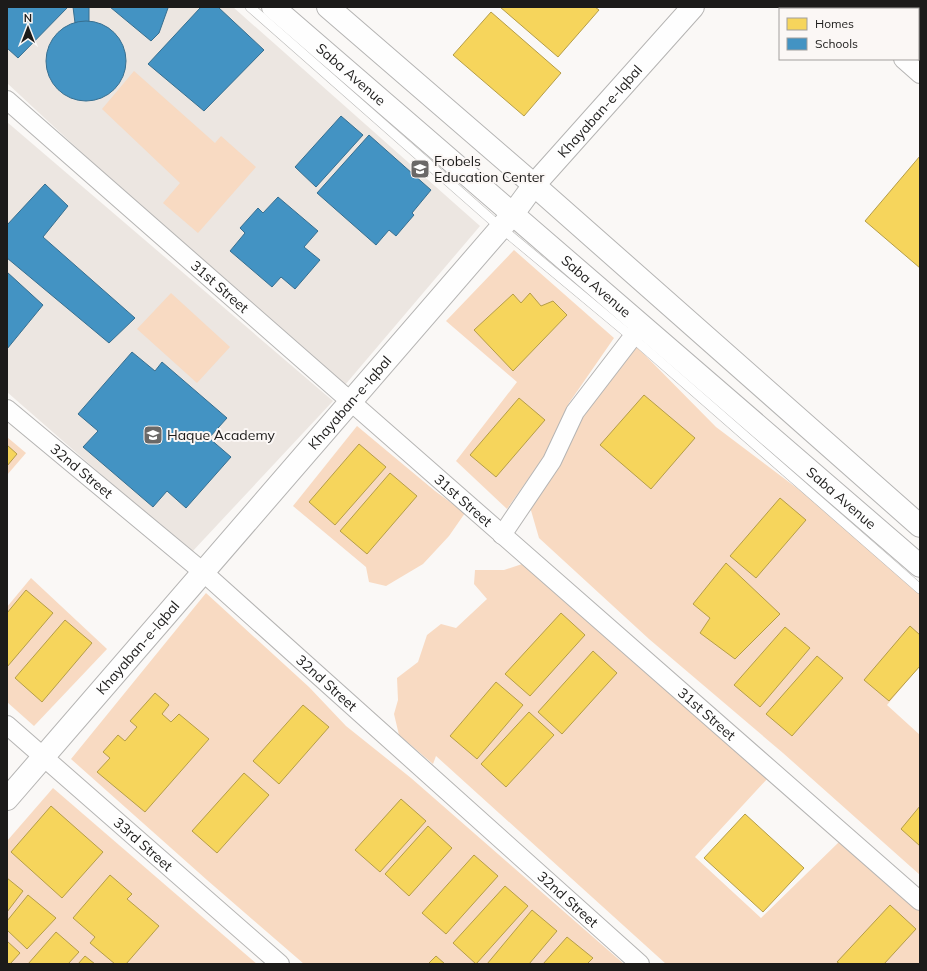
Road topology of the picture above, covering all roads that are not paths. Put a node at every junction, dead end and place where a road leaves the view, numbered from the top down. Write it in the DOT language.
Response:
graph roads {
  1 [pos="250,7"];
  2 [pos="273,7"];
  3 [pos="328,7"];
  4 [pos="693,7"];
  5 [pos="904,60"];
  6 [pos="920,74"];
  7 [pos="7,100"];
  8 [pos="534,185"];
  9 [pos="506,221"];
  10 [pos="637,331"];
  11 [pos="350,402"];
  12 [pos="7,409"];
  13 [pos="920,526"];
  14 [pos="502,534"];
  15 [pos="920,566"];
  16 [pos="203,572"];
  17 [pos="920,589"];
  18 [pos="7,725"];
  19 [pos="44,756"];
  20 [pos="7,799"];
  21 [pos="920,901"];
  22 [pos="280,964"];
  23 [pos="640,964"];
  1 -- 9 [label="lane"];
  2 -- 9 [label="main road, Saba Avenue"];
  3 -- 8 [label="main road"];
  4 -- 8 [label="main road, Khayaban-e-Iqbal"];
  5 -- 6 [label="street"];
  7 -- 11 [label="street, 31st Street"];
  8 -- 9 [label="main road, Khayaban-e-Iqbal"];
  8 -- 13 [label="main road"];
  9 -- 10 [label="main road, Saba Avenue"];
  9 -- 11 [label="main road, Khayaban-e-Iqbal"];
  10 -- 14 [label="street"];
  10 -- 15 [label="main road, Saba Avenue"];
  10 -- 17 [label="lane"];
  11 -- 14 [label="street, 31st Street"];
  11 -- 16 [label="main road, Khayaban-e-Iqbal"];
  12 -- 16 [label="street, 32nd Street"];
  14 -- 21 [label="street, 31st Street"];
  16 -- 19 [label="main road, Khayaban-e-Iqbal"];
  16 -- 23 [label="street, 32nd Street"];
  18 -- 19 [label="street, 33rd Street"];
  19 -- 20 [label="main road, Khayaban-e-Iqbal"];
  19 -- 22 [label="street, 33rd Street"];
}
